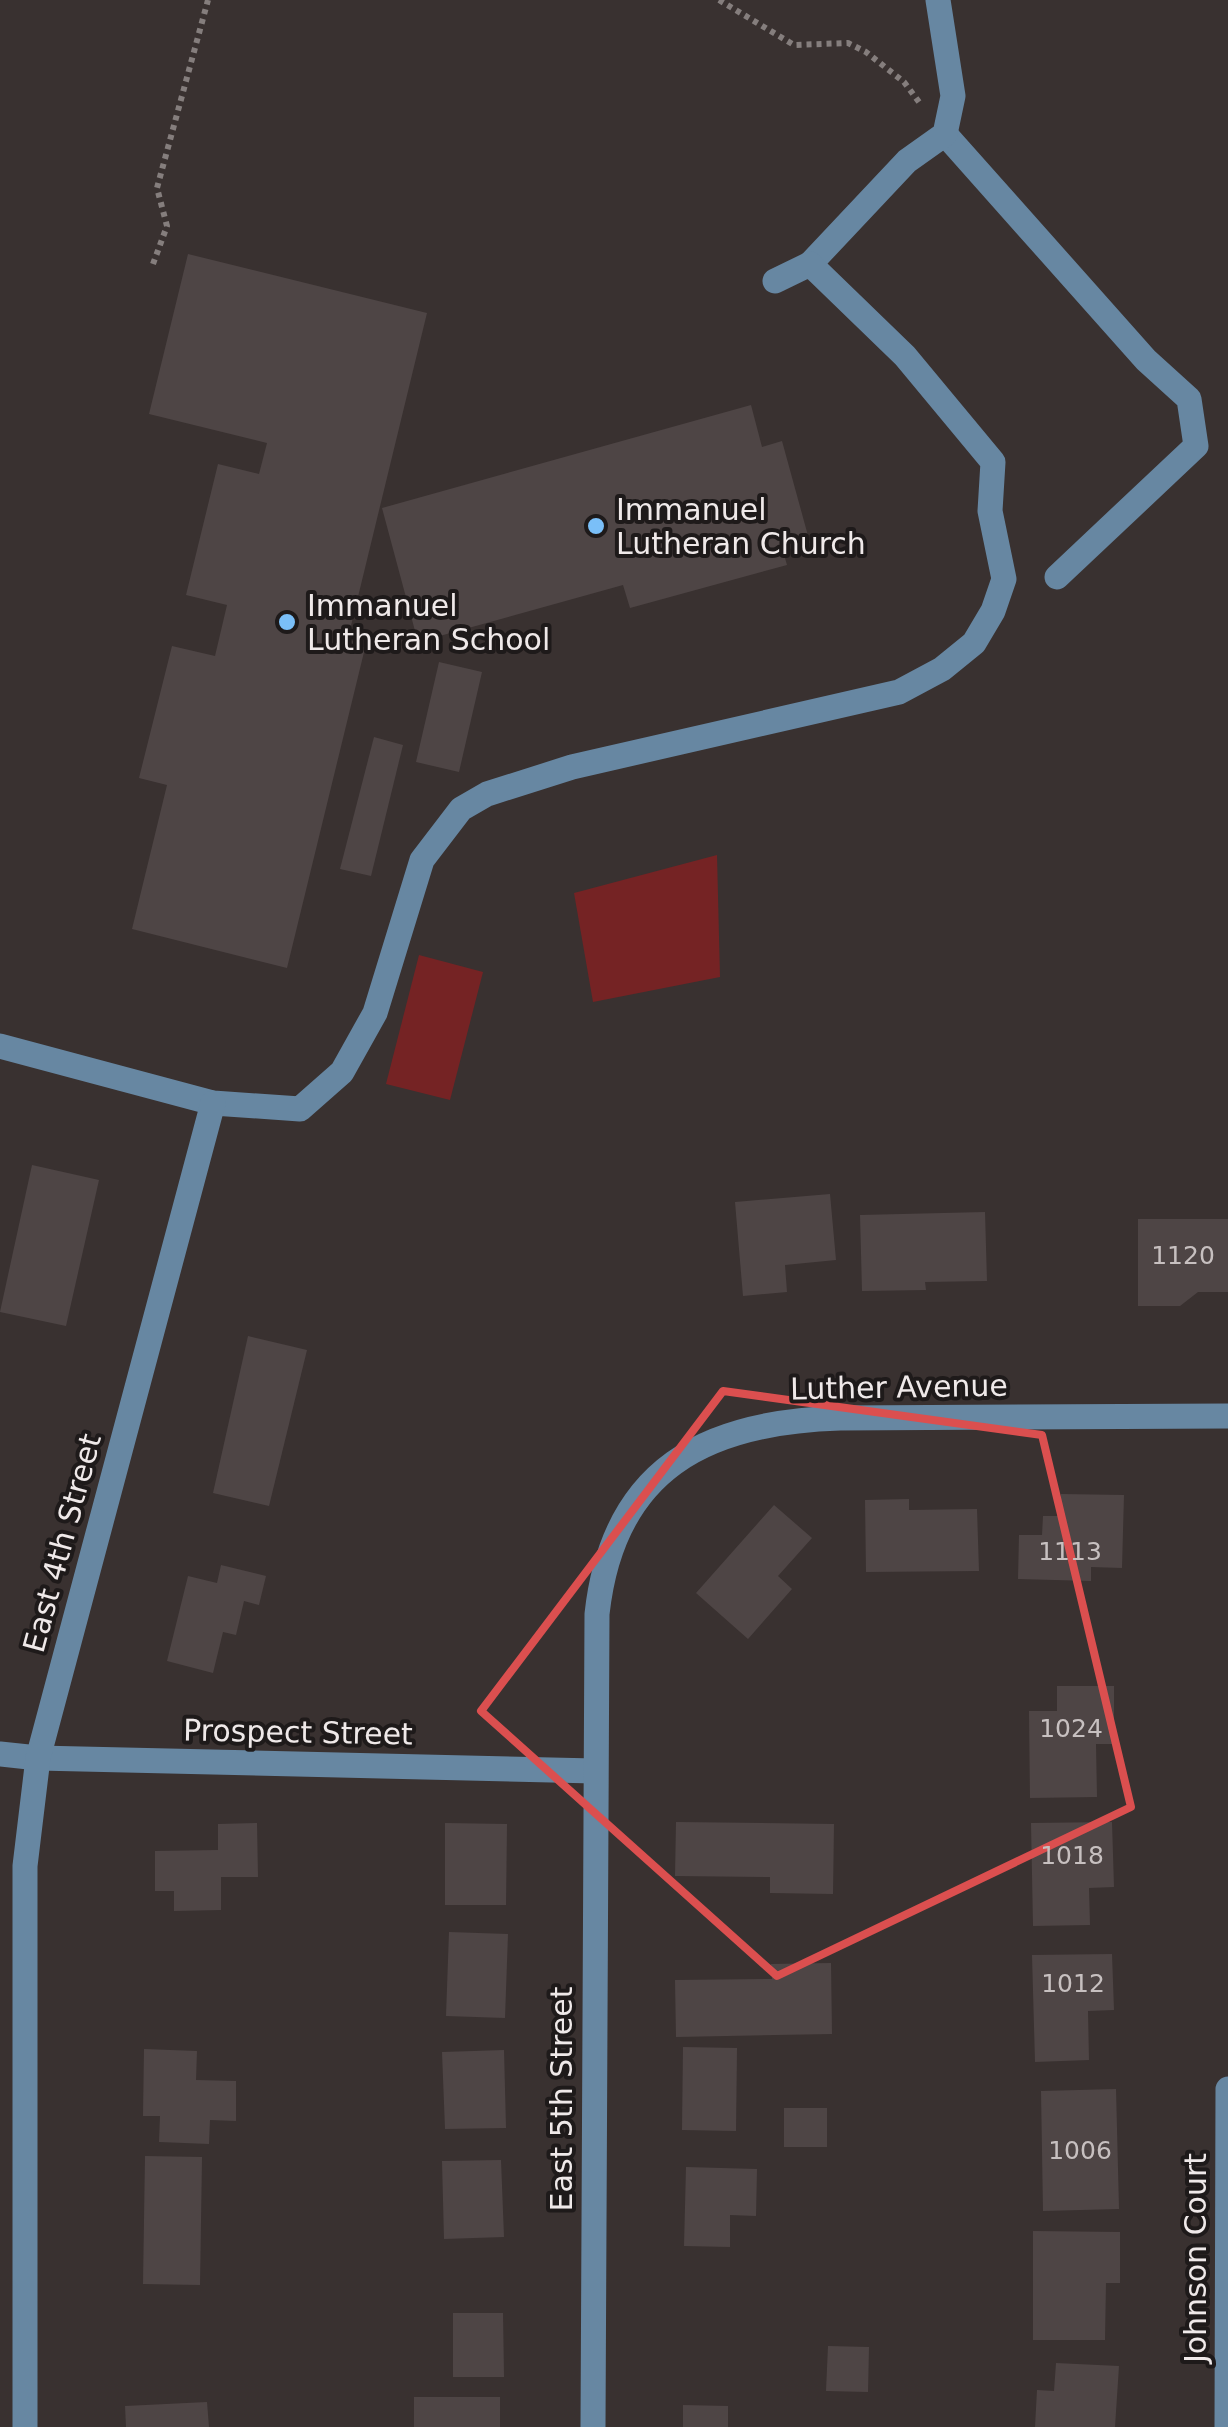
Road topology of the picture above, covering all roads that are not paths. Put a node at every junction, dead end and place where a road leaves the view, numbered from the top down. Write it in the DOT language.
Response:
graph roads {
  1 [pos="938,0"];
  2 [pos="945,134"];
  3 [pos="810,264"];
  4 [pos="775,280"];
  5 [pos="1057,577"];
  6 [pos="0,1046"];
  7 [pos="213,1103"];
  8 [pos="1228,1416"];
  9 [pos="0,1754"];
  10 [pos="38,1758"];
  11 [pos="595,1771"];
  12 [pos="1228,2089"];
  13 [pos="12,2310"];
  14 [pos="24,2427"];
  15 [pos="592,2427"];
  16 [pos="1227,2427"];
  1 -- 2 [label="street"];
  2 -- 3 [label="street"];
  2 -- 5 [label="street"];
  3 -- 4 [label="street"];
  3 -- 7 [label="street"];
  6 -- 7 [label="street"];
  7 -- 10 [label="street, East 4th Street"];
  8 -- 11 [label="street, Luther Avenue"];
  9 -- 10 [label="street, Prospect Street"];
  10 -- 11 [label="street, Prospect Street"];
  10 -- 13 [label="street, East 4th Street"];
  11 -- 15 [label="street, East 5th Street"];
  12 -- 16 [label="street, Johnson Court"];
  13 -- 14 [label="street, East 4th Street"];
}
